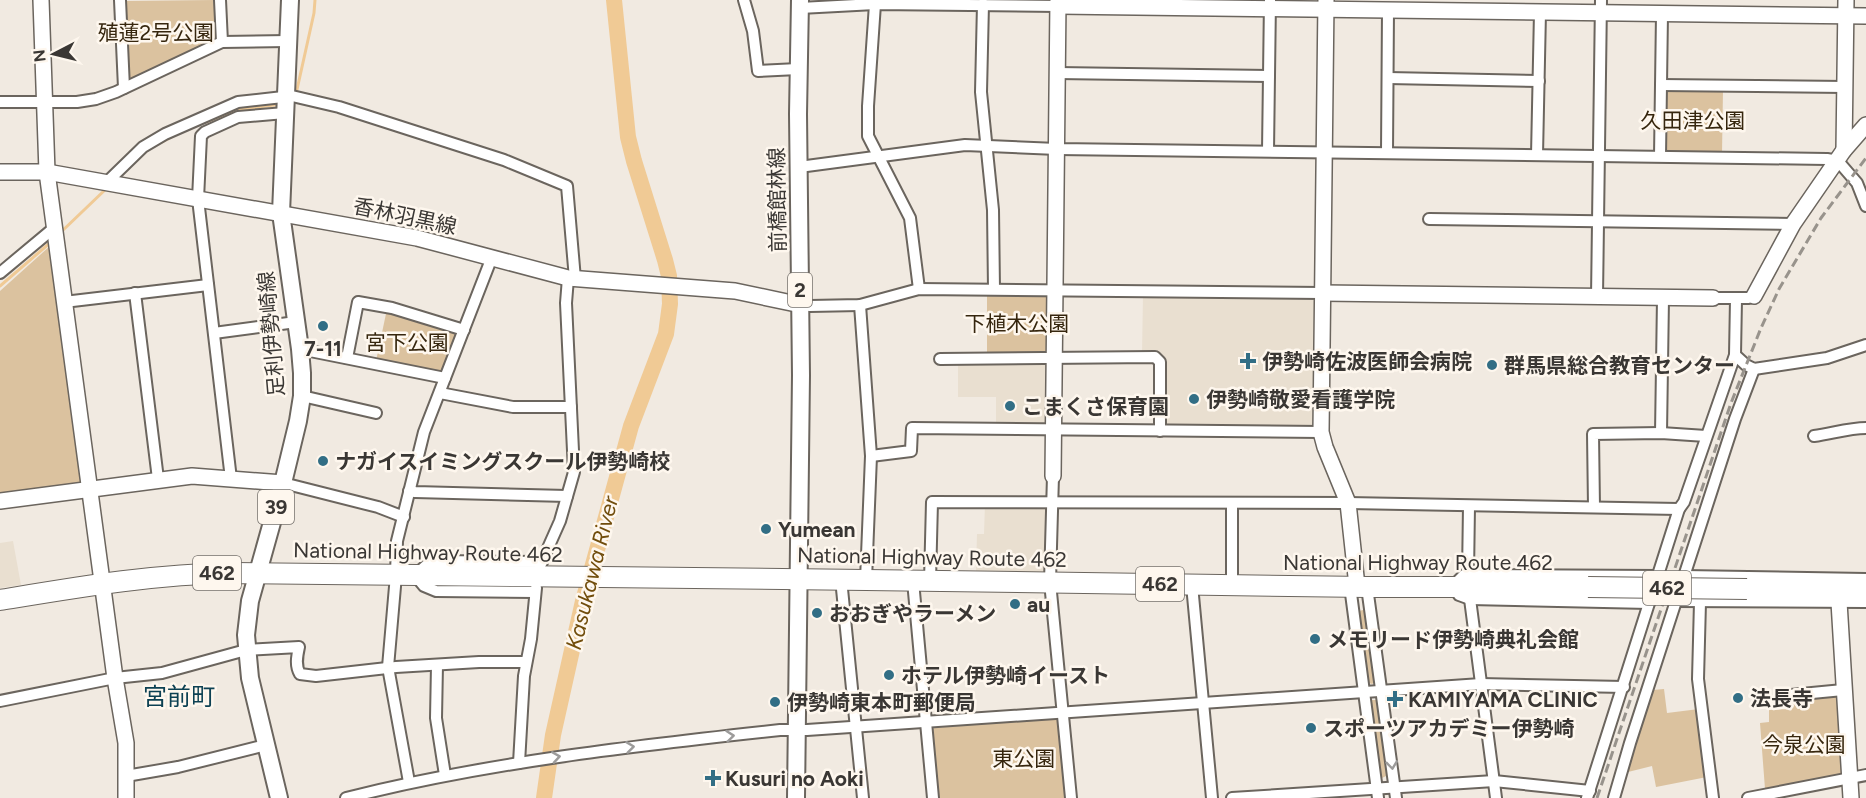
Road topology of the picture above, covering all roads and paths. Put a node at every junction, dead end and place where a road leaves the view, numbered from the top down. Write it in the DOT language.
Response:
graph roads {
  1 [pos="41,0"];
  2 [pos="120,0"];
  3 [pos="220,0"];
  4 [pos="290,0"];
  5 [pos="744,0"];
  6 [pos="1058,3"];
  7 [pos="800,4"];
  8 [pos="875,4"];
  9 [pos="983,4"];
  10 [pos="1270,4"];
  11 [pos="1326,4"];
  12 [pos="1601,6"];
  13 [pos="1846,8"];
  14 [pos="1388,10"];
  15 [pos="1540,12"];
  16 [pos="1662,14"];
  17 [pos="1866,16"];
  18 [pos="288,41"];
  19 [pos="222,42"];
  20 [pos="798,69"];
  21 [pos="1058,73"];
  22 [pos="1269,76"];
  23 [pos="1388,78"];
  24 [pos="1539,81"];
  25 [pos="1661,85"];
  26 [pos="1845,87"];
  27 [pos="124,88"];
  28 [pos="0,102"];
  29 [pos="45,102"];
  30 [pos="289,102"];
  31 [pos="1866,125"];
  32 [pos="988,145"];
  33 [pos="1057,149"];
  34 [pos="1268,151"];
  35 [pos="1323,151"];
  36 [pos="1387,152"];
  37 [pos="877,155"];
  38 [pos="1537,155"];
  39 [pos="1599,155"];
  40 [pos="1841,155"];
  41 [pos="1660,156"];
  42 [pos="799,167"];
  43 [pos="0,172"];
  44 [pos="47,172"];
  45 [pos="110,183"];
  46 [pos="198,199"];
  47 [pos="1866,206"];
  48 [pos="281,213"];
  49 [pos="1429,219"];
  50 [pos="1598,222"];
  51 [pos="1793,224"];
  52 [pos="55,234"];
  53 [pos="492,257"];
  54 [pos="0,273"];
  55 [pos="571,279"];
  56 [pos="208,285"];
  57 [pos="919,289"];
  58 [pos="994,289"];
  59 [pos="1055,290"];
  60 [pos="135,293"];
  61 [pos="1322,293"];
  62 [pos="1754,296"];
  63 [pos="1597,297"];
  64 [pos="1663,298"];
  65 [pos="1713,298"];
  66 [pos="1736,298"];
  67 [pos="64,302"];
  68 [pos="801,305"];
  69 [pos="860,305"];
  70 [pos="296,322"];
  71 [pos="464,330"];
  72 [pos="214,333"];
  73 [pos="1866,345"];
  74 [pos="300,349"];
  75 [pos="1735,354"];
  76 [pos="347,358"];
  77 [pos="940,358"];
  78 [pos="1054,358"];
  79 [pos="1754,369"];
  80 [pos="445,378"];
  81 [pos="440,393"];
  82 [pos="302,396"];
  83 [pos="571,407"];
  84 [pos="376,413"];
  85 [pos="1866,428"];
  86 [pos="1053,429"];
  87 [pos="1160,431"];
  88 [pos="1321,432"];
  89 [pos="1661,433"];
  90 [pos="1706,436"];
  91 [pos="1814,436"];
  92 [pos="871,456"];
  93 [pos="1053,476"];
  94 [pos="231,478"];
  95 [pos="158,479"];
  96 [pos="283,483"];
  97 [pos="89,488"];
  98 [pos="409,490"];
  99 [pos="567,496"];
  100 [pos="0,501"];
  101 [pos="1051,502"];
  102 [pos="1232,503"];
  103 [pos="1348,503"];
  104 [pos="1469,506"];
  105 [pos="1594,507"];
  106 [pos="1679,509"];
  107 [pos="404,517"];
  108 [pos="546,568"];
  109 [pos="257,573"];
  110 [pos="406,575"];
  111 [pos="1658,576"];
  112 [pos="1684,576"];
  113 [pos="840,579"];
  114 [pos="1866,579"];
  115 [pos="799,580"];
  116 [pos="866,580"];
  117 [pos="921,581"];
  118 [pos="1460,581"];
  119 [pos="1050,582"];
  120 [pos="102,583"];
  121 [pos="1192,585"];
  122 [pos="1232,585"];
  123 [pos="1358,586"];
  124 [pos="1866,590"];
  125 [pos="1470,599"];
  126 [pos="0,600"];
  127 [pos="1676,601"];
  128 [pos="1700,602"];
  129 [pos="1839,602"];
  130 [pos="1866,602"];
  131 [pos="1649,603"];
  132 [pos="246,650"];
  133 [pos="526,662"];
  134 [pos="437,665"];
  135 [pos="388,668"];
  136 [pos="115,678"];
  137 [pos="1481,684"];
  138 [pos="1624,687"];
  139 [pos="1843,690"];
  140 [pos="1382,691"];
  141 [pos="1365,692"];
  142 [pos="1791,695"];
  143 [pos="0,701"];
  144 [pos="1203,704"];
  145 [pos="1063,712"];
  146 [pos="925,722"];
  147 [pos="856,727"];
  148 [pos="797,730"];
  149 [pos="266,745"];
  150 [pos="521,763"];
  151 [pos="445,775"];
  152 [pos="1866,775"];
  153 [pos="126,776"];
  154 [pos="1850,778"];
  155 [pos="1494,780"];
  156 [pos="409,782"];
  157 [pos="1395,792"];
  158 [pos="1377,793"];
  159 [pos="1588,794"];
  160 [pos="126,798"];
  161 [pos="279,798"];
  162 [pos="346,798"];
  163 [pos="796,798"];
  164 [pos="863,798"];
  165 [pos="933,798"];
  166 [pos="1071,798"];
  167 [pos="1212,798"];
  168 [pos="1232,798"];
  169 [pos="1496,798"];
  170 [pos="1614,798"];
  171 [pos="1713,798"];
  172 [pos="1748,798"];
  173 [pos="1851,798"];
  1 -- 29 [label="street"];
  2 -- 27 [label="street"];
  3 -- 19 [label="street"];
  4 -- 18 [label="main road, 足利伊勢崎線 / 39"];
  5 -- 20 [label="street"];
  6 -- 9 [label="street"];
  6 -- 10 [label="street"];
  6 -- 21 [label="street"];
  7 -- 8 [label="street"];
  7 -- 20 [label="main road, 前橋館林線 / 2"];
  8 -- 9 [label="street"];
  8 -- 37 [label="street"];
  9 -- 32 [label="street"];
  10 -- 11 [label="street"];
  10 -- 22 [label="street"];
  11 -- 14 [label="street"];
  11 -- 35 [label="street"];
  12 -- 15 [label="street"];
  12 -- 16 [label="street"];
  12 -- 39 [label="street"];
  13 -- 16 [label="street"];
  13 -- 17 [label="street"];
  13 -- 26 [label="street"];
  14 -- 15 [label="street"];
  14 -- 23 [label="street"];
  15 -- 24 [label="street"];
  16 -- 25 [label="street"];
  18 -- 19 [label="street"];
  18 -- 30 [label="main road, 足利伊勢崎線 / 39"];
  19 -- 27 [label="street"];
  20 -- 42 [label="main road, 前橋館林線 / 2"];
  21 -- 22 [label="street"];
  21 -- 33 [label="street"];
  22 -- 34 [label="street"];
  23 -- 24 [label="street"];
  23 -- 36 [label="street"];
  24 -- 38 [label="street"];
  25 -- 26 [label="street"];
  25 -- 41 [label="street"];
  26 -- 40 [label="street"];
  27 -- 29 [label="street"];
  28 -- 29 [label="street"];
  29 -- 44 [label="street"];
  30 -- 45 [label="street"];
  30 -- 46 [label="street"];
  30 -- 48 [label="main road, 足利伊勢崎線 / 39"];
  30 -- 55 [label="street"];
  31 -- 40 [label="street"];
  32 -- 33 [label="street"];
  32 -- 37 [label="street"];
  32 -- 58 [label="street"];
  33 -- 34 [label="street"];
  33 -- 59 [label="street"];
  34 -- 35 [label="street"];
  35 -- 36 [label="street"];
  35 -- 61 [label="street"];
  36 -- 38 [label="street"];
  37 -- 42 [label="street"];
  37 -- 57 [label="street"];
  38 -- 39 [label="street"];
  39 -- 41 [label="street"];
  39 -- 50 [label="street"];
  40 -- 41 [label="street"];
  40 -- 47 [label="street"];
  40 -- 51 [label="street"];
  42 -- 68 [label="main road, 前橋館林線 / 2"];
  43 -- 44 [label="street, 香林羽黒線"];
  44 -- 45 [label="street, 香林羽黒線"];
  44 -- 52 [label="street"];
  45 -- 46 [label="street, 香林羽黒線"];
  46 -- 48 [label="street, 香林羽黒線"];
  46 -- 56 [label="street"];
  48 -- 53 [label="street, 香林羽黒線"];
  48 -- 70 [label="main road, 足利伊勢崎線 / 39"];
  49 -- 50 [label="street"];
  50 -- 51 [label="street"];
  50 -- 63 [label="street"];
  51 -- 62 [label="street"];
  52 -- 54 [label="street"];
  52 -- 67 [label="street"];
  53 -- 55 [label="street, 香林羽黒線"];
  53 -- 71 [label="street"];
  55 -- 68 [label="street, 香林羽黒線"];
  55 -- 83 [label="street"];
  56 -- 60 [label="street"];
  56 -- 72 [label="street"];
  57 -- 58 [label="street"];
  57 -- 69 [label="street"];
  58 -- 59 [label="street"];
  59 -- 61 [label="street"];
  59 -- 78 [label="street"];
  60 -- 67 [label="street"];
  60 -- 95 [label="street"];
  61 -- 63 [label="street"];
  61 -- 88 [label="street"];
  62 -- 66 [label="street"];
  63 -- 64 [label="street"];
  64 -- 65 [label="street"];
  64 -- 89 [label="street"];
  65 -- 66 [label="street"];
  66 -- 75 [label="street"];
  67 -- 97 [label="street"];
  68 -- 69 [label="street"];
  68 -- 115 [label="main road, 前橋館林線 / 2"];
  69 -- 92 [label="street"];
  70 -- 72 [label="street"];
  70 -- 74 [label="main road, 足利伊勢崎線 / 39"];
  71 -- 76 [label="street"];
  71 -- 80 [label="street"];
  72 -- 94 [label="street"];
  73 -- 79 [label="street"];
  74 -- 76 [label="street"];
  74 -- 82 [label="main road, 足利伊勢崎線 / 39"];
  75 -- 79 [label="street"];
  75 -- 90 [label="street"];
  76 -- 80 [label="street"];
  77 -- 78 [label="street"];
  78 -- 86 [label="street"];
  78 -- 87 [label="street"];
  79 -- 112 [label="street"];
  80 -- 81 [label="street"];
  81 -- 83 [label="street"];
  81 -- 98 [label="street"];
  82 -- 84 [label="street"];
  82 -- 96 [label="main road, 足利伊勢崎線 / 39"];
  83 -- 99 [label="street"];
  85 -- 91 [label="street"];
  86 -- 87 [label="street"];
  86 -- 92 [label="street"];
  86 -- 93 [label="street"];
  87 -- 88 [label="street"];
  88 -- 103 [label="street"];
  89 -- 90 [label="street"];
  89 -- 105 [label="street"];
  90 -- 106 [label="street"];
  92 -- 116 [label="street"];
  93 -- 101 [label="street"];
  94 -- 95 [label="street"];
  94 -- 96 [label="street"];
  95 -- 97 [label="street"];
  96 -- 107 [label="street"];
  96 -- 109 [label="main road, 足利伊勢崎線 / 39"];
  97 -- 100 [label="street"];
  97 -- 120 [label="street"];
  98 -- 99 [label="street"];
  98 -- 107 [label="street"];
  99 -- 108 [label="street"];
  101 -- 102 [label="street"];
  101 -- 117 [label="street"];
  101 -- 119 [label="street"];
  102 -- 103 [label="street"];
  102 -- 122 [label="street"];
  103 -- 104 [label="street"];
  103 -- 123 [label="street"];
  104 -- 105 [label="street"];
  104 -- 118 [label="street"];
  105 -- 106 [label="street"];
  106 -- 111 [label="street"];
  107 -- 110 [label="street"];
  108 -- 110 [label="highway, National Highway Route 462 / 462"];
  108 -- 110 [label="street"];
  108 -- 115 [label="highway, National Highway Route 462 / 462"];
  109 -- 110 [label="highway, National Highway Route 462 / 462"];
  109 -- 120 [label="highway, National Highway Route 462 / 462"];
  109 -- 132 [label="main road, 足利伊勢崎線 / 39"];
  110 -- 133 [label="street"];
  110 -- 135 [label="street"];
  111 -- 118 [label="street"];
  111 -- 131 [label="street"];
  112 -- 114 [label="street"];
  112 -- 127 [label="street"];
  113 -- 115 [label="highway, National Highway Route 462 / 462"];
  113 -- 116 [label="highway, National Highway Route 462 / 462"];
  113 -- 147 [label="street"];
  115 -- 148 [label="main road, 2"];
  116 -- 117 [label="highway, National Highway Route 462 / 462"];
  117 -- 119 [label="highway, National Highway Route 462 / 462"];
  117 -- 146 [label="street"];
  118 -- 123 [label="highway, National Highway Route 462 / 462"];
  118 -- 124 [label="highway, National Highway Route 462 / 462, bridge"];
  118 -- 125 [label="street"];
  119 -- 121 [label="highway, National Highway Route 462 / 462"];
  119 -- 145 [label="street"];
  120 -- 126 [label="highway, National Highway Route 462 / 462"];
  120 -- 136 [label="street"];
  121 -- 122 [label="highway, National Highway Route 462 / 462"];
  121 -- 144 [label="street"];
  122 -- 123 [label="highway, National Highway Route 462 / 462"];
  123 -- 140 [label="street"];
  123 -- 141 [label="street"];
  125 -- 131 [label="street"];
  125 -- 137 [label="street"];
  127 -- 128 [label="street"];
  127 -- 170 [label="street"];
  128 -- 129 [label="street"];
  128 -- 171 [label="street"];
  129 -- 130 [label="street"];
  129 -- 139 [label="street"];
  131 -- 138 [label="street"];
  132 -- 135 [label="street"];
  132 -- 136 [label="street"];
  132 -- 149 [label="main road, 足利伊勢崎線 / 39"];
  133 -- 134 [label="street"];
  133 -- 150 [label="street"];
  134 -- 135 [label="street"];
  134 -- 151 [label="street"];
  135 -- 156 [label="street"];
  136 -- 143 [label="street"];
  136 -- 153 [label="street"];
  137 -- 138 [label="street"];
  137 -- 140 [label="street"];
  137 -- 155 [label="street"];
  138 -- 159 [label="street"];
  139 -- 142 [label="street"];
  139 -- 154 [label="street"];
  140 -- 141 [label="street"];
  140 -- 157 [label="street, one-way"];
  141 -- 144 [label="street"];
  141 -- 158 [label="street"];
  144 -- 145 [label="street"];
  144 -- 167 [label="street"];
  145 -- 146 [label="street"];
  145 -- 166 [label="street"];
  146 -- 147 [label="street"];
  146 -- 165 [label="street"];
  147 -- 148 [label="street"];
  147 -- 164 [label="street"];
  150 -- 148 [label="street, one-way"];
  148 -- 163 [label="main road, 2"];
  149 -- 153 [label="street"];
  149 -- 161 [label="main road, 足利伊勢崎線 / 39"];
  150 -- 151 [label="street"];
  151 -- 156 [label="street"];
  152 -- 154 [label="street"];
  153 -- 160 [label="street"];
  154 -- 172 [label="street"];
  154 -- 173 [label="street"];
  155 -- 157 [label="street"];
  155 -- 159 [label="street"];
  155 -- 169 [label="street"];
  156 -- 162 [label="street"];
  157 -- 158 [label="street"];
  158 -- 168 [label="street"];
}
